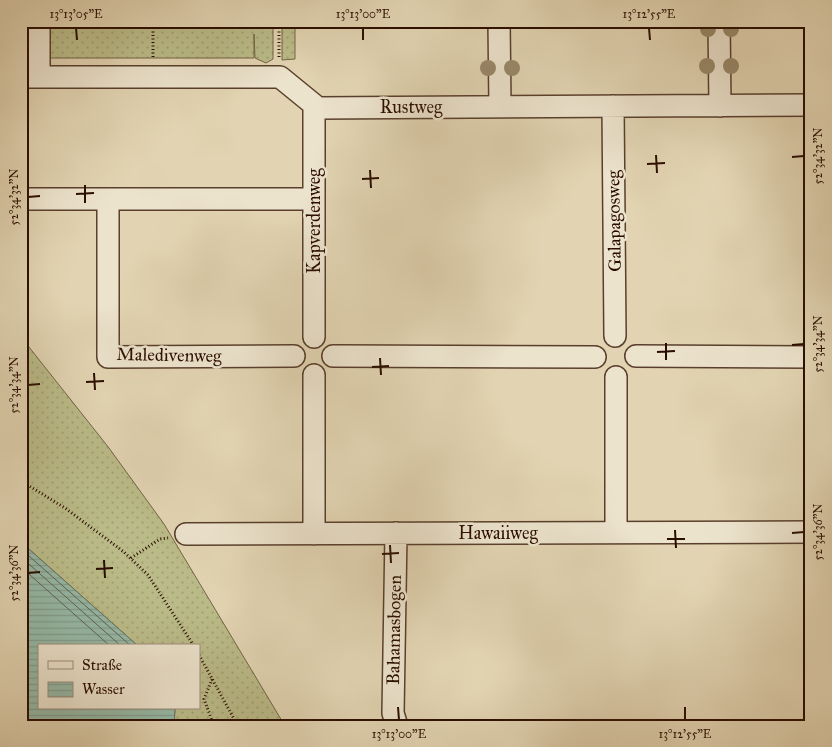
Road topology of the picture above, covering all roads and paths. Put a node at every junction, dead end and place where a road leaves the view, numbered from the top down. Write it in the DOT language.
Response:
graph roads {
  1 [pos="39,21"];
  2 [pos="153,21"];
  3 [pos="279,21"];
  4 [pos="499,21"];
  5 [pos="719,21"];
  6 [pos="30,77"];
  7 [pos="154,77"];
  8 [pos="280,77"];
  9 [pos="314,105"];
  10 [pos="811,105"];
  11 [pos="613,106"];
  12 [pos="720,106"];
  13 [pos="500,107"];
  14 [pos="21,199"];
  15 [pos="108,199"];
  16 [pos="313,199"];
  17 [pos="615,336"];
  18 [pos="314,337"];
  19 [pos="294,356"];
  20 [pos="333,356"];
  21 [pos="636,356"];
  22 [pos="811,356"];
  23 [pos="595,357"];
  24 [pos="314,375"];
  25 [pos="616,377"];
  26 [pos="21,481"];
  27 [pos="616,532"];
  28 [pos="811,532"];
  29 [pos="186,534"];
  30 [pos="314,534"];
  31 [pos="396,534"];
  32 [pos="131,558"];
  33 [pos="193,644"];
  34 [pos="200,656"];
  35 [pos="212,679"];
  36 [pos="214,726"];
  37 [pos="238,726"];
  38 [pos="397,726"];
  1 -- 6 [label="street"];
  2 -- 7 [label="path"];
  3 -- 8 [label="path"];
  4 -- 13 [label="street"];
  5 -- 12 [label="street"];
  6 -- 7 [label="street"];
  7 -- 8 [label="street"];
  8 -- 9 [label="street"];
  9 -- 13 [label="street, Rustweg"];
  9 -- 16 [label="street, Kapverdenweg"];
  10 -- 12 [label="street, Rustweg"];
  11 -- 12 [label="street, Rustweg"];
  11 -- 13 [label="street, Rustweg"];
  11 -- 17 [label="street, Galapagosweg"];
  14 -- 15 [label="street"];
  15 -- 16 [label="street"];
  15 -- 19 [label="street, Maledivenweg"];
  16 -- 18 [label="street, Kapverdenweg"];
  17 -- 21 [label="street"];
  17 -- 23 [label="street"];
  18 -- 19 [label="street"];
  18 -- 20 [label="street"];
  19 -- 24 [label="street"];
  20 -- 23 [label="street"];
  20 -- 24 [label="street"];
  21 -- 22 [label="street"];
  21 -- 25 [label="street"];
  23 -- 25 [label="street"];
  24 -- 30 [label="street"];
  25 -- 27 [label="street"];
  26 -- 32 [label="path"];
  27 -- 28 [label="street, Hawaiiweg"];
  27 -- 31 [label="street, Hawaiiweg"];
  29 -- 30 [label="street, Hawaiiweg"];
  29 -- 32 [label="path"];
  30 -- 31 [label="street, Hawaiiweg"];
  31 -- 38 [label="street, Bahamasbogen"];
  32 -- 33 [label="path"];
  34 -- 35 [label="path"];
  35 -- 36 [label="path"];
  35 -- 37 [label="path"];
}
